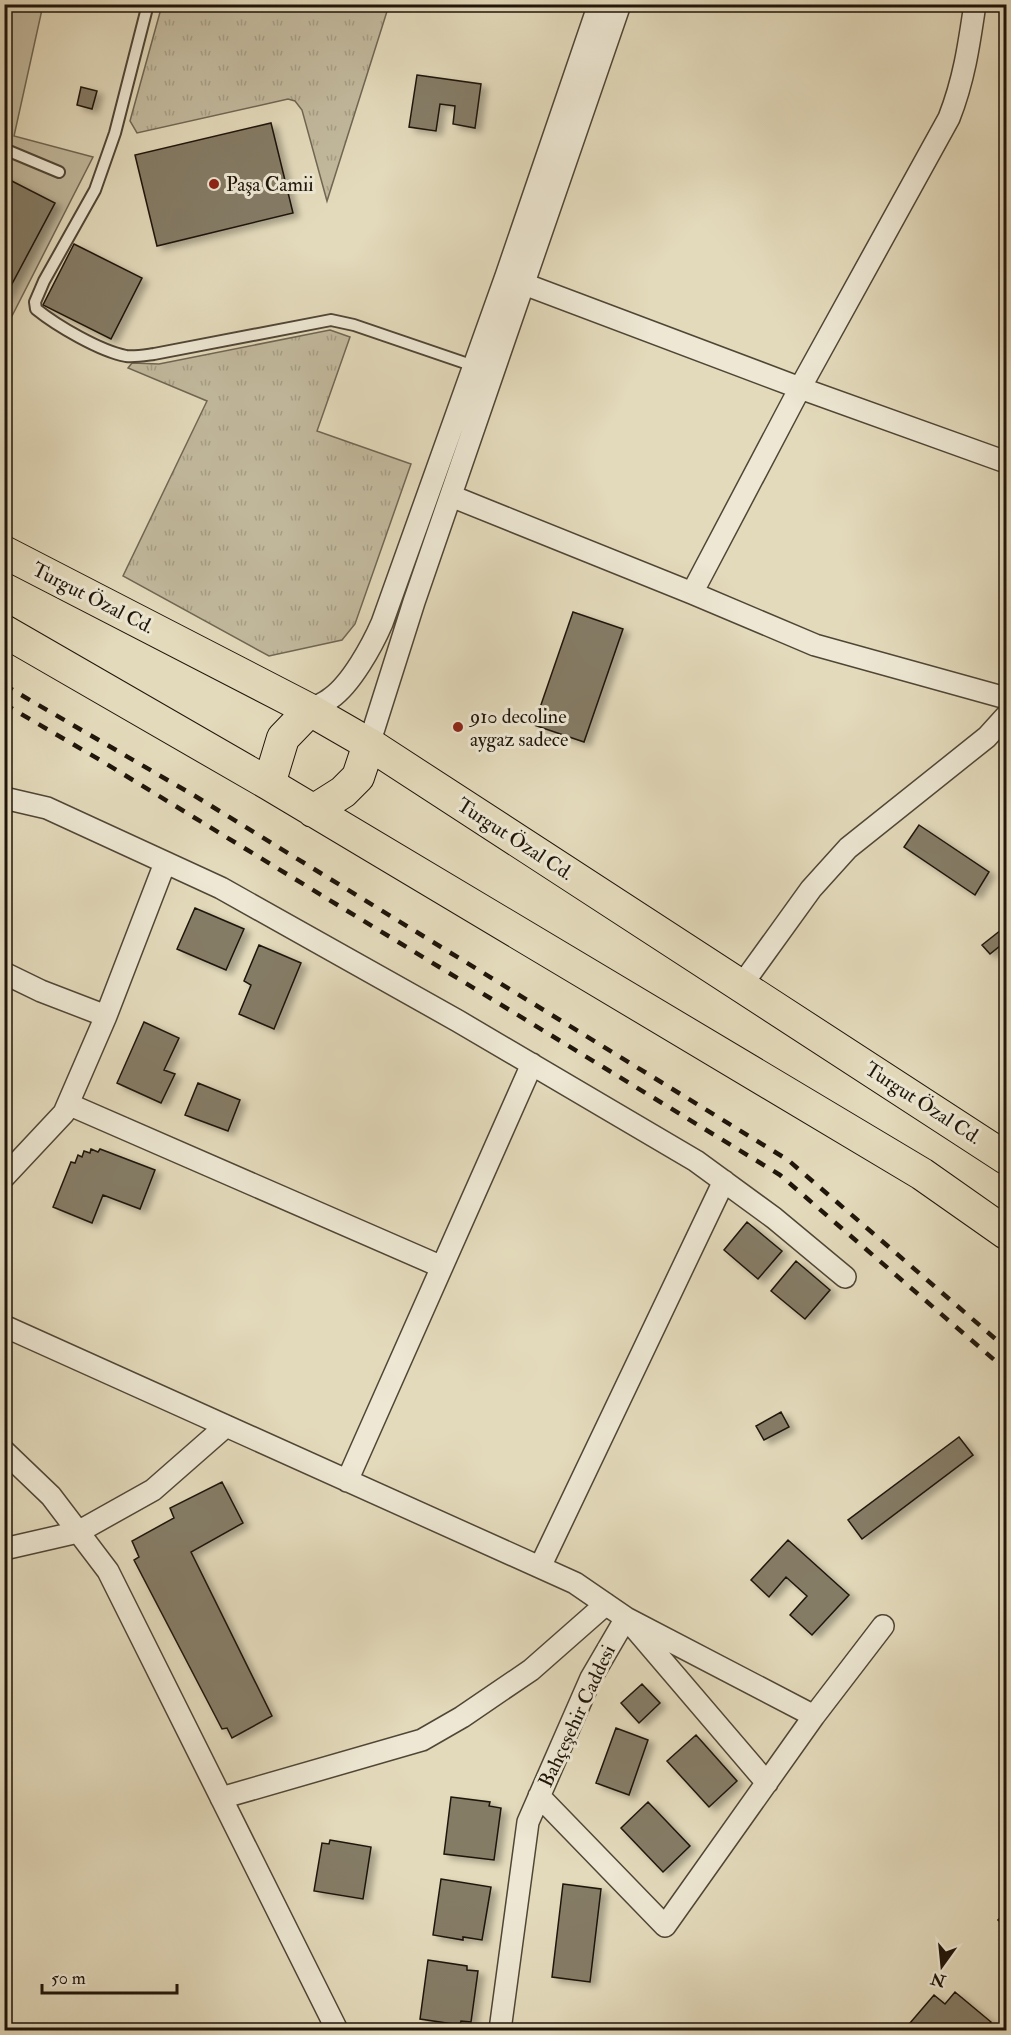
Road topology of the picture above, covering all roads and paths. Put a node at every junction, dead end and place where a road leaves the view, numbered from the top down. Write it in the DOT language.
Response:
graph roads {
  1 [pos="148,4"];
  2 [pos="599,4"];
  3 [pos="620,4"];
  4 [pos="975,4"];
  5 [pos="4,149"];
  6 [pos="58,172"];
  7 [pos="524,284"];
  8 [pos="474,366"];
  9 [pos="800,388"];
  10 [pos="1006,462"];
  11 [pos="451,496"];
  12 [pos="4,552"];
  13 [pos="692,593"];
  14 [pos="4,631"];
  15 [pos="1006,698"];
  16 [pos="310,710"];
  17 [pos="1006,716"];
  18 [pos="369,744"];
  19 [pos="269,784"];
  20 [pos="4,798"];
  21 [pos="313,811"];
  22 [pos="165,863"];
  23 [pos="4,973"];
  24 [pos="741,986"];
  25 [pos="106,1016"];
  26 [pos="532,1064"];
  27 [pos="68,1104"];
  28 [pos="1006,1158"];
  29 [pos="4,1177"];
  30 [pos="724,1181"];
  31 [pos="1006,1233"];
  32 [pos="442,1267"];
  33 [pos="845,1277"];
  34 [pos="4,1326"];
  35 [pos="226,1426"];
  36 [pos="4,1451"];
  37 [pos="347,1480"];
  38 [pos="78,1532"];
  39 [pos="4,1549"];
  40 [pos="540,1567"];
  41 [pos="606,1604"];
  42 [pos="626,1618"];
  43 [pos="883,1626"];
  44 [pos="814,1716"];
  45 [pos="767,1783"];
  46 [pos="539,1796"];
  47 [pos="221,1798"];
  48 [pos="337,2031"];
  49 [pos="500,2031"];
  1 -- 8 [label="lane"];
  2 -- 8 [label="street"];
  3 -- 7 [label="street"];
  4 -- 9 [label="street"];
  5 -- 6 [label="lane"];
  7 -- 9 [label="street"];
  7 -- 11 [label="street"];
  8 -- 16 [label="street"];
  9 -- 10 [label="street"];
  9 -- 13 [label="street"];
  11 -- 13 [label="street"];
  11 -- 18 [label="street"];
  12 -- 16 [label="main road, Turgut Özal Cd."];
  13 -- 15 [label="street"];
  14 -- 19 [label="main road"];
  16 -- 18 [label="main road, Turgut Özal Cd."];
  16 -- 19 [label="main road"];
  17 -- 24 [label="street"];
  18 -- 21 [label="main road"];
  18 -- 24 [label="main road, Turgut Özal Cd."];
  19 -- 21 [label="main road"];
  20 -- 22 [label="street"];
  21 -- 31 [label="main road"];
  22 -- 25 [label="street"];
  22 -- 26 [label="street"];
  23 -- 25 [label="street"];
  24 -- 28 [label="main road, Turgut Özal Cd."];
  25 -- 27 [label="street"];
  26 -- 30 [label="street"];
  26 -- 32 [label="street"];
  27 -- 29 [label="street"];
  27 -- 32 [label="street"];
  30 -- 33 [label="street"];
  30 -- 40 [label="street"];
  32 -- 37 [label="street"];
  34 -- 35 [label="street"];
  35 -- 37 [label="street"];
  35 -- 38 [label="street"];
  36 -- 38 [label="street"];
  37 -- 40 [label="street"];
  38 -- 39 [label="street"];
  38 -- 47 [label="street"];
  40 -- 41 [label="street"];
  41 -- 42 [label="street"];
  41 -- 47 [label="street"];
  42 -- 44 [label="street"];
  42 -- 45 [label="street, Bahçeşehir Caddesi"];
  42 -- 46 [label="street, Bahçeşehir Caddesi"];
  43 -- 44 [label="street"];
  44 -- 45 [label="street"];
  45 -- 46 [label="street"];
  46 -- 49 [label="street, Bahçeşehir Caddesi"];
  47 -- 48 [label="street"];
}
